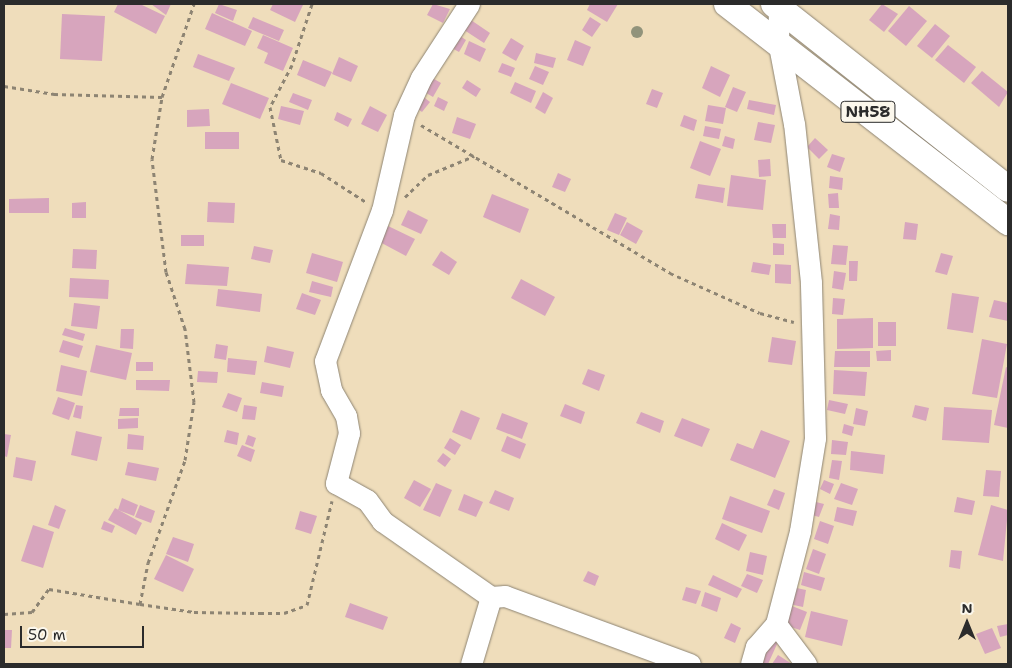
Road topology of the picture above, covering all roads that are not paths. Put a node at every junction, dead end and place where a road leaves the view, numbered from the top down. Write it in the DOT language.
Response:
graph roads {
  1 [pos="469,4"];
  2 [pos="728,4"];
  3 [pos="777,5"];
  4 [pos="778,40"];
  5 [pos="1008,189"];
  6 [pos="1008,222"];
  7 [pos="491,597"];
  8 [pos="776,624"];
  9 [pos="471,664"];
  10 [pos="690,664"];
  11 [pos="751,664"];
  12 [pos="806,664"];
  1 -- 7 [label="street"];
  2 -- 4 [label="main road, NH58"];
  3 -- 4 [label="street"];
  3 -- 5 [label="main road, NH58"];
  4 -- 6 [label="main road, NH58"];
  4 -- 8 [label="street"];
  7 -- 9 [label="street"];
  7 -- 10 [label="street"];
  8 -- 11 [label="street"];
  8 -- 12 [label="street"];
}
